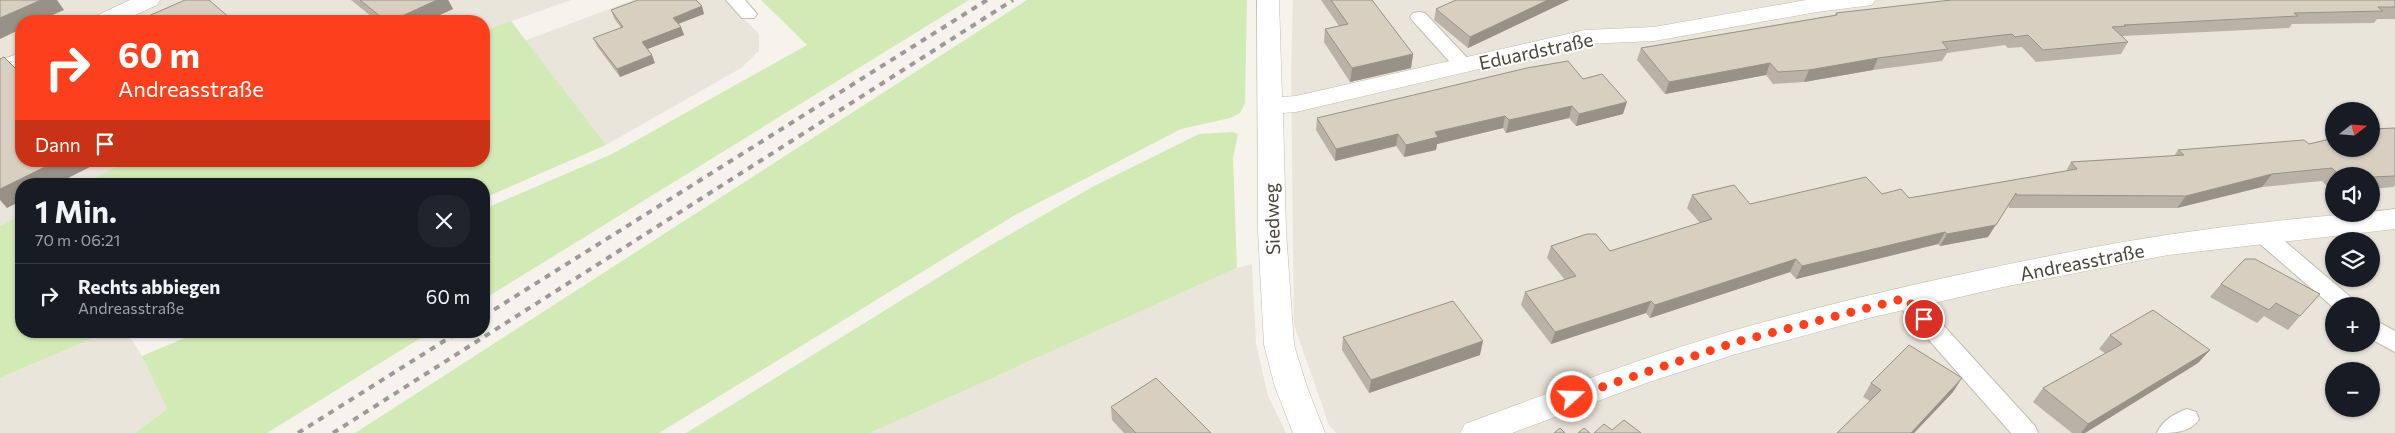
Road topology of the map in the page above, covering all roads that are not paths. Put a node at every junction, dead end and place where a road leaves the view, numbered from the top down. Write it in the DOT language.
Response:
graph roads {
  1 [pos="149,0"];
  2 [pos="735,0"];
  3 [pos="1268,0"];
  4 [pos="1864,0"];
  5 [pos="748,14"];
  6 [pos="117,15"];
  7 [pos="1419,17"];
  8 [pos="15,63"];
  9 [pos="1464,66"];
  10 [pos="0,70"];
  11 [pos="1269,106"];
  12 [pos="2395,219"];
  13 [pos="2260,232"];
  14 [pos="2336,297"];
  15 [pos="1906,298"];
  16 [pos="2380,333"];
  17 [pos="2395,343"];
  18 [pos="1309,433"];
  19 [pos="1476,433"];
  20 [pos="2026,433"];
  1 -- 6 [label="street"];
  2 -- 5 [label="lane"];
  3 -- 11 [label="street, Siedweg"];
  4 -- 9 [label="street, Eduardstraße"];
  7 -- 9 [label="lane"];
  8 -- 10 [label="street"];
  9 -- 11 [label="street, Eduardstraße"];
  11 -- 18 [label="street, Siedweg"];
  12 -- 13 [label="street, Andreasstraße"];
  13 -- 14 [label="lane"];
  13 -- 15 [label="street, Andreasstraße"];
  15 -- 19 [label="street, Andreasstraße"];
  15 -- 20 [label="lane"];
  16 -- 17 [label="lane"];
}
